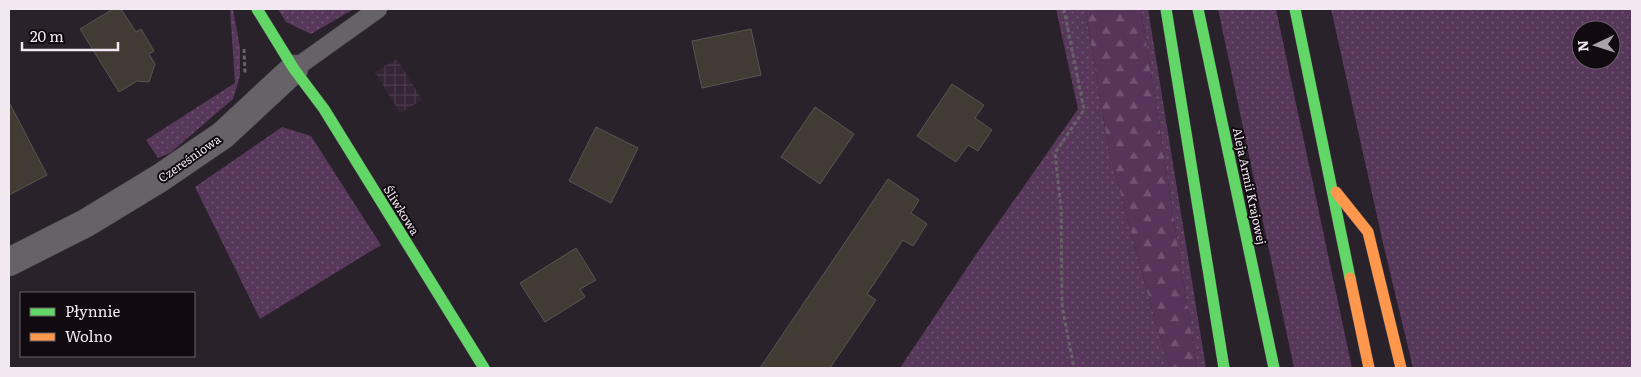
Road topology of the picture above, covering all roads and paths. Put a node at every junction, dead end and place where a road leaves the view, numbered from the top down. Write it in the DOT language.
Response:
graph roads {
  1 [pos="257,9"];
  2 [pos="378,9"];
  3 [pos="1064,9"];
  4 [pos="1166,9"];
  5 [pos="1198,9"];
  6 [pos="1295,9"];
  7 [pos="294,69"];
  8 [pos="1334,189"];
  9 [pos="9,262"];
  10 [pos="484,368"];
  11 [pos="1074,368"];
  12 [pos="1224,368"];
  13 [pos="1274,368"];
  14 [pos="1369,368"];
  15 [pos="1401,368"];
  1 -- 7 [label="main road"];
  2 -- 7 [label="lane"];
  3 -- 11 [label="path"];
  4 -- 12 [label="main road"];
  5 -- 13 [label="main road, Aleja Armii Krajowej"];
  6 -- 8 [label="main road"];
  7 -- 9 [label="street, Czereśniowa"];
  7 -- 10 [label="main road, Śliwkowa"];
  8 -- 14 [label="main road"];
  8 -- 15 [label="main road"];
}
